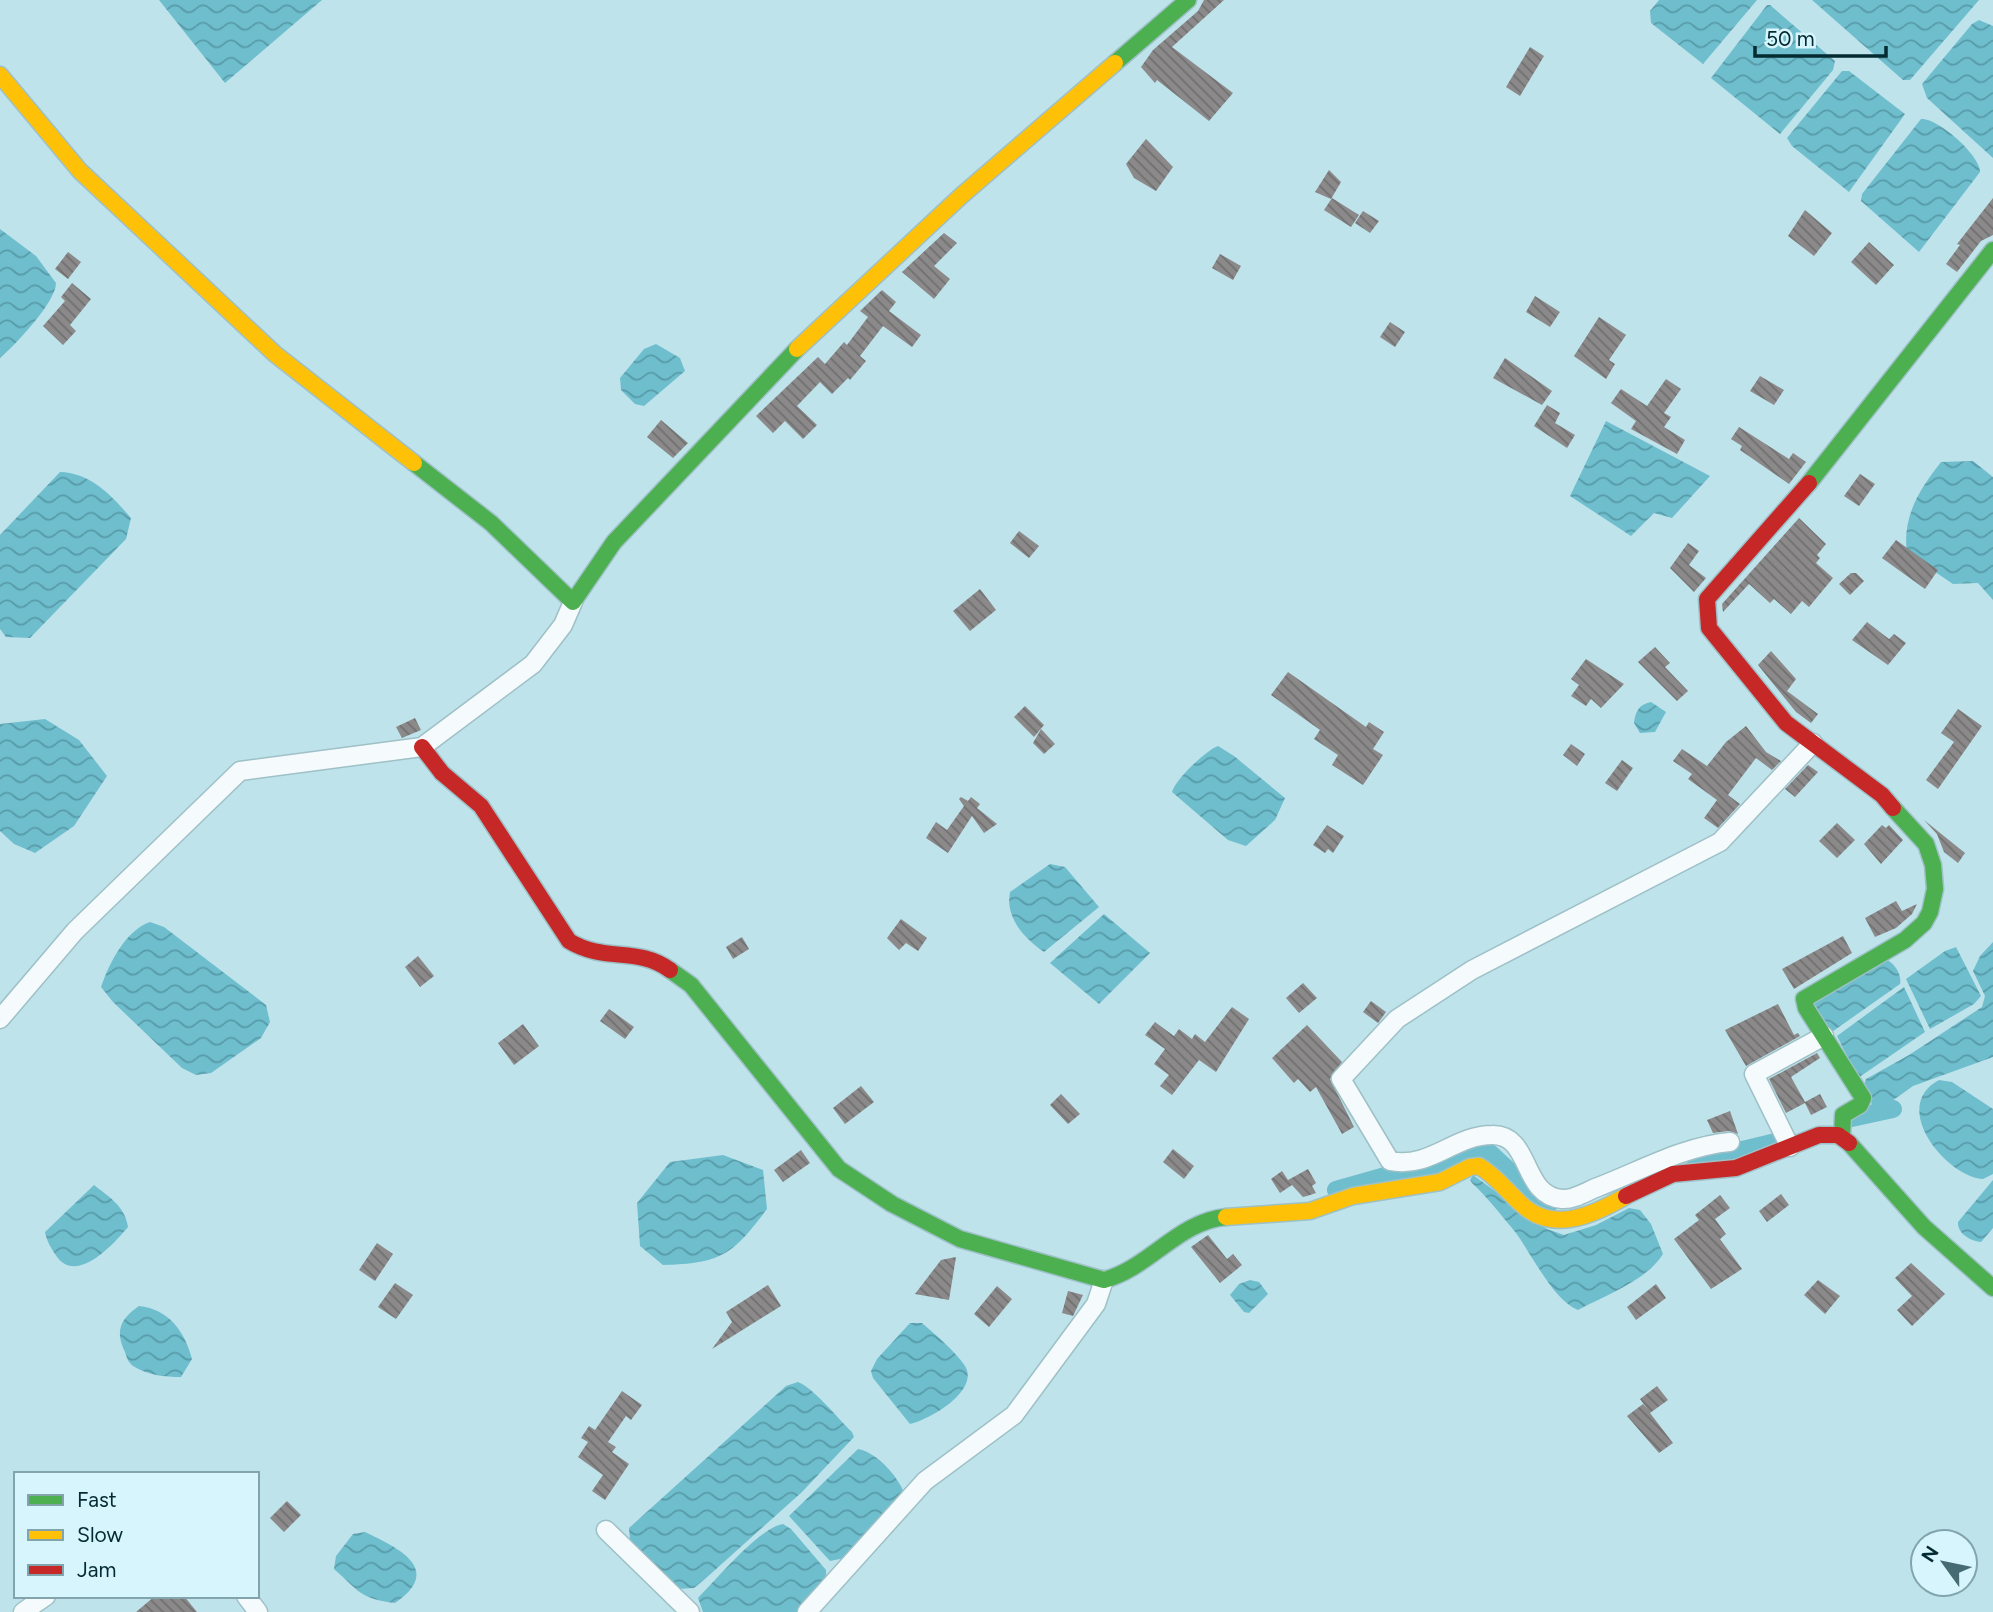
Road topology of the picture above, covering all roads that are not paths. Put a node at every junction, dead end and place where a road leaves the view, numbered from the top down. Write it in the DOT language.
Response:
graph roads {
  1 [pos="1188,0"];
  2 [pos="0,75"];
  3 [pos="1993,250"];
  4 [pos="572,602"];
  5 [pos="1814,743"];
  6 [pos="422,747"];
  7 [pos="0,1019"];
  8 [pos="1824,1036"];
  9 [pos="1842,1136"];
  10 [pos="1730,1142"];
  11 [pos="1790,1147"];
  12 [pos="1104,1280"];
  13 [pos="1993,1288"];
  14 [pos="606,1530"];
  15 [pos="43,1598"];
  16 [pos="23,1612"];
  17 [pos="690,1612"];
  18 [pos="807,1612"];
  1 -- 4 [label="street"];
  2 -- 4 [label="street"];
  3 -- 5 [label="street"];
  4 -- 6 [label="street"];
  5 -- 8 [label="street"];
  5 -- 10 [label="street"];
  6 -- 7 [label="street"];
  6 -- 12 [label="street"];
  8 -- 9 [label="street"];
  8 -- 11 [label="street"];
  9 -- 11 [label="street"];
  9 -- 13 [label="street"];
  11 -- 12 [label="street"];
  12 -- 18 [label="street"];
  14 -- 17 [label="street"];
  15 -- 16 [label="street"];
}
